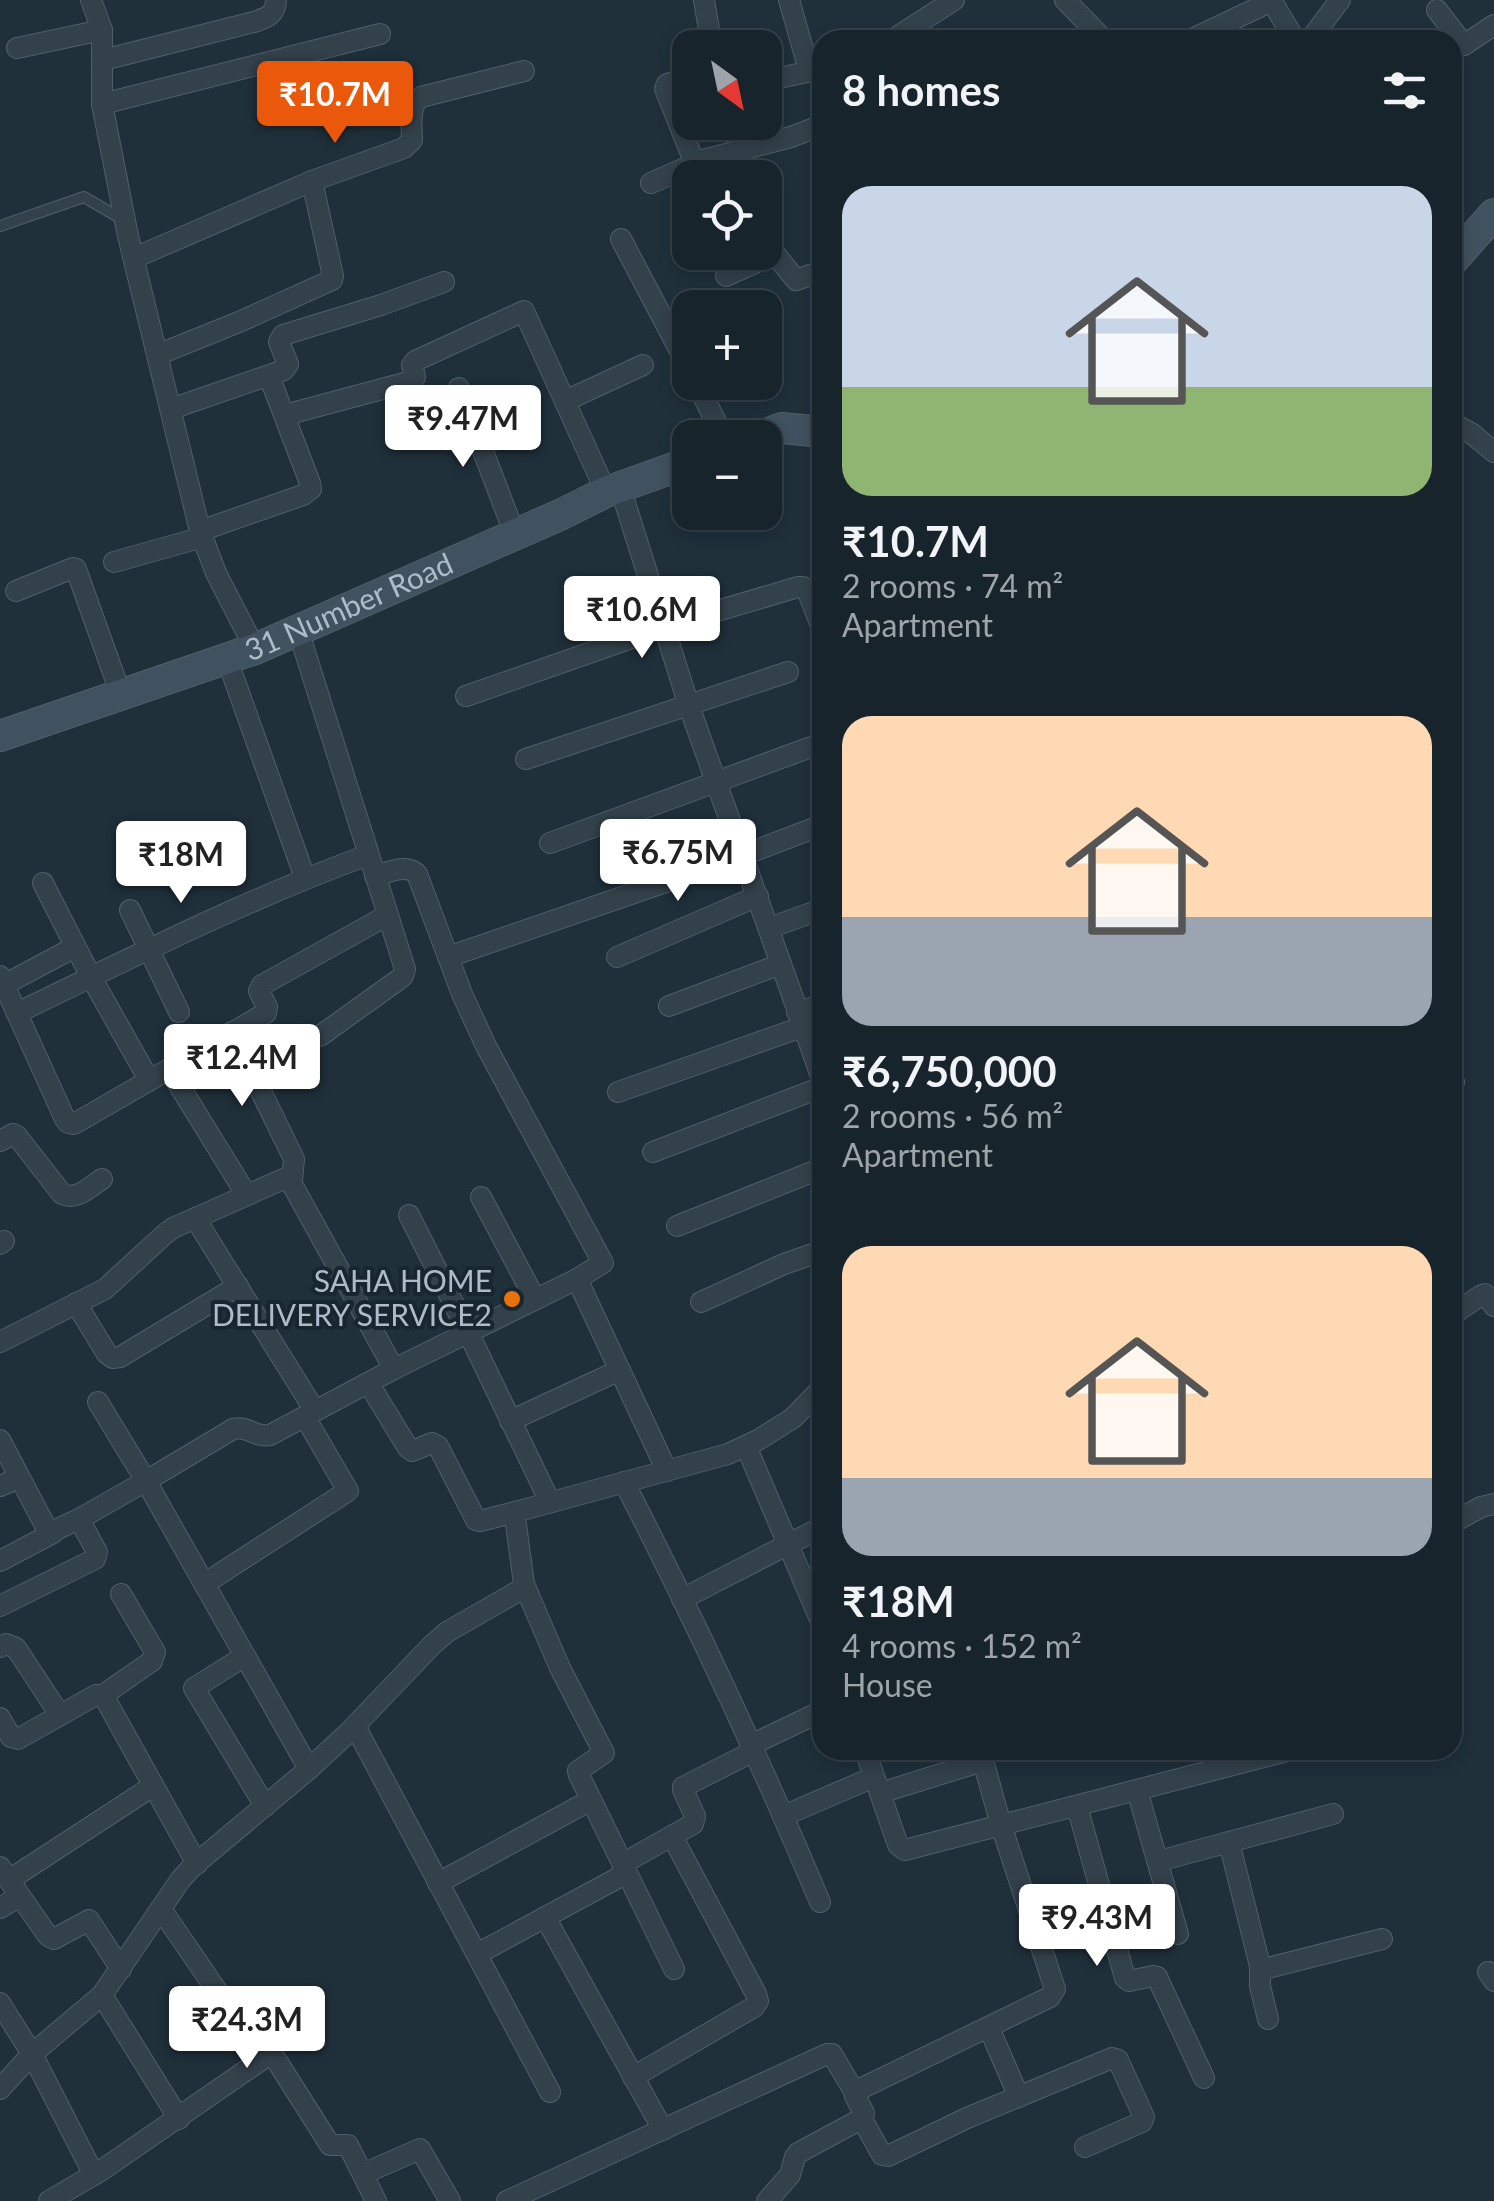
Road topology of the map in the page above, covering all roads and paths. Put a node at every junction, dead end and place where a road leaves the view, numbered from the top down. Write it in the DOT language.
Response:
graph roads {
  1 [pos="92,0"];
  2 [pos="276,0"];
  3 [pos="704,0"];
  4 [pos="789,0"];
  5 [pos="954,0"];
  6 [pos="1066,0"];
  7 [pos="1272,0"];
  8 [pos="1340,0"];
  9 [pos="1437,10"];
  10 [pos="1494,25"];
  11 [pos="102,30"];
  12 [pos="709,30"];
  13 [pos="908,30"];
  14 [pos="1094,30"];
  15 [pos="1212,30"];
  16 [pos="1289,30"];
  17 [pos="1318,30"];
  18 [pos="1453,30"];
  19 [pos="380,34"];
  20 [pos="1462,41"];
  21 [pos="17,48"];
  22 [pos="812,59"];
  23 [pos="102,60"];
  24 [pos="812,70"];
  25 [pos="524,71"];
  26 [pos="782,77"];
  27 [pos="672,82"];
  28 [pos="102,104"];
  29 [pos="672,106"];
  30 [pos="812,129"];
  31 [pos="706,160"];
  32 [pos="672,174"];
  33 [pos="312,181"];
  34 [pos="651,183"];
  35 [pos="1494,214"];
  36 [pos="125,221"];
  37 [pos="0,226"];
  38 [pos="621,239"];
  39 [pos="1462,243"];
  40 [pos="134,258"];
  41 [pos="812,274"];
  42 [pos="726,276"];
  43 [pos="444,282"];
  44 [pos="672,336"];
  45 [pos="158,355"];
  46 [pos="643,365"];
  47 [pos="269,376"];
  48 [pos="459,388"];
  49 [pos="565,401"];
  50 [pos="171,409"];
  51 [pos="285,415"];
  52 [pos="1462,427"];
  53 [pos="782,428"];
  54 [pos="812,431"];
  55 [pos="1490,440"];
  56 [pos="672,469"];
  57 [pos="613,490"];
  58 [pos="202,534"];
  59 [pos="515,534"];
  60 [pos="114,562"];
  61 [pos="16,591"];
  62 [pos="812,603"];
  63 [pos="663,627"];
  64 [pos="298,630"];
  65 [pos="241,654"];
  66 [pos="788,672"];
  67 [pos="122,695"];
  68 [pos="466,696"];
  69 [pos="689,706"];
  70 [pos="0,736"];
  71 [pos="812,747"];
  72 [pos="526,760"];
  73 [pos="717,782"];
  74 [pos="812,829"];
  75 [pos="550,842"];
  76 [pos="368,855"];
  77 [pos="744,855"];
  78 [pos="375,876"];
  79 [pos="305,878"];
  80 [pos="43,883"];
  81 [pos="758,896"];
  82 [pos="130,910"];
  83 [pos="812,912"];
  84 [pos="388,915"];
  85 [pos="768,928"];
  86 [pos="76,947"];
  87 [pos="149,949"];
  88 [pos="448,957"];
  89 [pos="618,957"];
  90 [pos="781,964"];
  91 [pos="91,977"];
  92 [pos="2,983"];
  93 [pos="669,1006"];
  94 [pos="179,1012"];
  95 [pos="812,1012"];
  96 [pos="17,1013"];
  97 [pos="799,1020"];
  98 [pos="232,1032"];
  99 [pos="320,1036"];
  100 [pos="812,1053"];
  101 [pos="168,1069"];
  102 [pos="149,1080"];
  103 [pos="812,1091"];
  104 [pos="618,1092"];
  105 [pos="0,1142"];
  106 [pos="653,1152"];
  107 [pos="812,1172"];
  108 [pos="102,1180"];
  109 [pos="292,1180"];
  110 [pos="246,1194"];
  111 [pos="482,1197"];
  112 [pos="409,1215"];
  113 [pos="195,1218"];
  114 [pos="677,1226"];
  115 [pos="812,1254"];
  116 [pos="577,1279"];
  117 [pos="238,1286"];
  118 [pos="534,1300"];
  119 [pos="702,1302"];
  120 [pos="76,1303"];
  121 [pos="1494,1306"];
  122 [pos="1462,1308"];
  123 [pos="468,1332"];
  124 [pos="0,1342"];
  125 [pos="394,1369"];
  126 [pos="620,1370"];
  127 [pos="369,1384"];
  128 [pos="812,1398"];
  129 [pos="98,1402"];
  130 [pos="310,1414"];
  131 [pos="510,1421"];
  132 [pos="0,1440"];
  133 [pos="746,1446"];
  134 [pos="666,1471"];
  135 [pos="146,1481"];
  136 [pos="9,1482"];
  137 [pos="624,1482"];
  138 [pos="550,1502"];
  139 [pos="1494,1504"];
  140 [pos="519,1511"];
  141 [pos="1462,1518"];
  142 [pos="80,1519"];
  143 [pos="53,1532"];
  144 [pos="812,1532"];
  145 [pos="787,1546"];
  146 [pos="0,1562"];
  147 [pos="204,1584"];
  148 [pos="524,1584"];
  149 [pos="121,1594"];
  150 [pos="682,1599"];
  151 [pos="812,1602"];
  152 [pos="0,1606"];
  153 [pos="2,1641"];
  154 [pos="245,1656"];
  155 [pos="103,1696"];
  156 [pos="60,1715"];
  157 [pos="812,1717"];
  158 [pos="0,1718"];
  159 [pos="355,1726"];
  160 [pos="752,1748"];
  161 [pos="868,1760"];
  162 [pos="964,1760"];
  163 [pos="983,1760"];
  164 [pos="1252,1760"];
  165 [pos="308,1769"];
  166 [pos="877,1785"];
  167 [pos="152,1786"];
  168 [pos="1137,1790"];
  169 [pos="591,1800"];
  170 [pos="265,1806"];
  171 [pos="1077,1806"];
  172 [pos="1333,1814"];
  173 [pos="783,1816"];
  174 [pos="1000,1826"];
  175 [pos="672,1836"];
  176 [pos="1229,1842"];
  177 [pos="1159,1861"];
  178 [pos="197,1864"];
  179 [pos="624,1868"];
  180 [pos="10,1881"];
  181 [pos="438,1883"];
  182 [pos="820,1902"];
  183 [pos="0,1908"];
  184 [pos="162,1909"];
  185 [pos="545,1916"];
  186 [pos="1178,1934"];
  187 [pos="1382,1938"];
  188 [pos="477,1954"];
  189 [pos="674,1968"];
  190 [pos="121,1969"];
  191 [pos="1260,1970"];
  192 [pos="102,1995"];
  193 [pos="0,2004"];
  194 [pos="1268,2019"];
  195 [pos="989,2028"];
  196 [pos="32,2054"];
  197 [pos="270,2054"];
  198 [pos="633,2077"];
  199 [pos="1204,2078"];
  200 [pos="0,2089"];
  201 [pos="550,2092"];
  202 [pos="854,2093"];
  203 [pos="1019,2097"];
  204 [pos="179,2119"];
  205 [pos="862,2119"];
  206 [pos="662,2130"];
  207 [pos="1085,2147"];
  208 [pos="363,2174"];
  209 [pos="94,2175"];
  210 [pos="49,2201"];
  211 [pos="376,2201"];
  212 [pos="450,2201"];
  213 [pos="507,2201"];
  214 [pos="768,2201"];
  1 -- 11 [label="street"];
  2 -- 23 [label="street"];
  3 -- 12 [label="street"];
  4 -- 22 [label="street"];
  5 -- 13 [label="street"];
  6 -- 14 [label="street"];
  7 -- 15 [label="street"];
  7 -- 16 [label="street"];
  8 -- 17 [label="street"];
  9 -- 18 [label="street"];
  10 -- 20 [label="street"];
  11 -- 21 [label="street"];
  11 -- 23 [label="street"];
  19 -- 28 [label="street"];
  23 -- 28 [label="street"];
  24 -- 26 [label="street"];
  25 -- 33 [label="street"];
  27 -- 29 [label="street"];
  28 -- 36 [label="street"];
  30 -- 31 [label="street"];
  32 -- 34 [label="street"];
  33 -- 40 [label="street"];
  33 -- 45 [label="street"];
  35 -- 39 [label="main road"];
  36 -- 37 [label="lane"];
  36 -- 40 [label="street"];
  38 -- 44 [label="street"];
  40 -- 45 [label="street"];
  41 -- 42 [label="street"];
  43 -- 47 [label="street"];
  45 -- 50 [label="street"];
  46 -- 49 [label="street"];
  47 -- 50 [label="street"];
  47 -- 51 [label="street"];
  48 -- 59 [label="street"];
  49 -- 51 [label="street"];
  49 -- 57 [label="street"];
  50 -- 58 [label="street"];
  51 -- 58 [label="street"];
  52 -- 55 [label="street"];
  53 -- 54 [label="main road"];
  56 -- 57 [label="main road, 31 Number Road"];
  57 -- 59 [label="main road, 31 Number Road"];
  57 -- 63 [label="street"];
  58 -- 60 [label="street"];
  58 -- 65 [label="street"];
  59 -- 64 [label="main road, 31 Number Road"];
  61 -- 67 [label="street"];
  62 -- 63 [label="street"];
  63 -- 68 [label="street"];
  63 -- 69 [label="street"];
  64 -- 65 [label="main road, 31 Number Road"];
  64 -- 76 [label="street"];
  65 -- 67 [label="main road, 31 Number Road"];
  65 -- 79 [label="street"];
  66 -- 69 [label="street"];
  67 -- 70 [label="main road, 31 Number Road"];
  69 -- 72 [label="street"];
  69 -- 73 [label="street"];
  71 -- 73 [label="street"];
  73 -- 75 [label="street"];
  73 -- 77 [label="street"];
  74 -- 77 [label="street"];
  76 -- 78 [label="street"];
  76 -- 79 [label="street"];
  77 -- 81 [label="street"];
  77 -- 88 [label="street"];
  78 -- 84 [label="street"];
  78 -- 88 [label="street"];
  79 -- 87 [label="street"];
  80 -- 86 [label="street"];
  81 -- 85 [label="street"];
  81 -- 89 [label="street"];
  82 -- 87 [label="street"];
  83 -- 85 [label="street"];
  84 -- 98 [label="street"];
  84 -- 99 [label="street"];
  85 -- 90 [label="street"];
  86 -- 91 [label="street"];
  86 -- 92 [label="street"];
  87 -- 91 [label="street"];
  87 -- 94 [label="street"];
  88 -- 116 [label="street"];
  90 -- 93 [label="street"];
  90 -- 97 [label="street"];
  91 -- 96 [label="street"];
  91 -- 102 [label="street"];
  92 -- 96 [label="street"];
  95 -- 97 [label="street"];
  96 -- 102 [label="street"];
  97 -- 100 [label="street"];
  97 -- 104 [label="street"];
  98 -- 101 [label="street"];
  98 -- 109 [label="street"];
  101 -- 102 [label="street"];
  101 -- 110 [label="street"];
  103 -- 106 [label="street"];
  105 -- 108 [label="street"];
  107 -- 114 [label="street"];
  109 -- 110 [label="street"];
  109 -- 125 [label="street"];
  110 -- 113 [label="street"];
  111 -- 118 [label="street"];
  112 -- 123 [label="street"];
  113 -- 117 [label="street"];
  113 -- 120 [label="street"];
  115 -- 119 [label="street"];
  116 -- 118 [label="street"];
  116 -- 126 [label="street"];
  117 -- 120 [label="street"];
  117 -- 130 [label="street"];
  118 -- 123 [label="street"];
  120 -- 124 [label="street"];
  121 -- 122 [label="street"];
  123 -- 125 [label="street"];
  123 -- 131 [label="street"];
  125 -- 127 [label="street"];
  126 -- 131 [label="street"];
  126 -- 134 [label="street"];
  127 -- 130 [label="street"];
  127 -- 140 [label="street"];
  128 -- 133 [label="street"];
  129 -- 135 [label="street"];
  130 -- 135 [label="street"];
  130 -- 147 [label="street"];
  131 -- 138 [label="street"];
  132 -- 136 [label="street"];
  133 -- 134 [label="street"];
  133 -- 145 [label="street"];
  134 -- 137 [label="street"];
  135 -- 142 [label="street"];
  135 -- 147 [label="street"];
  136 -- 143 [label="street"];
  137 -- 138 [label="street"];
  137 -- 150 [label="street"];
  138 -- 140 [label="street"];
  139 -- 141 [label="street"];
  140 -- 148 [label="street"];
  142 -- 143 [label="street"];
  142 -- 152 [label="street"];
  143 -- 146 [label="street"];
  144 -- 145 [label="street"];
  145 -- 150 [label="street"];
  145 -- 151 [label="street"];
  147 -- 154 [label="street"];
  148 -- 159 [label="street"];
  148 -- 169 [label="street"];
  149 -- 155 [label="street"];
  150 -- 160 [label="street"];
  153 -- 156 [label="street"];
  154 -- 165 [label="street"];
  154 -- 170 [label="street"];
  155 -- 156 [label="street"];
  155 -- 167 [label="street"];
  156 -- 158 [label="street"];
  157 -- 160 [label="street"];
  159 -- 165 [label="street"];
  159 -- 181 [label="street"];
  160 -- 173 [label="street"];
  160 -- 175 [label="street"];
  161 -- 166 [label="street"];
  162 -- 166 [label="street"];
  163 -- 174 [label="street"];
  164 -- 168 [label="street"];
  165 -- 170 [label="street"];
  166 -- 173 [label="street"];
  166 -- 174 [label="street"];
  167 -- 178 [label="street"];
  167 -- 180 [label="street"];
  168 -- 171 [label="street"];
  168 -- 177 [label="street"];
  169 -- 179 [label="street"];
  169 -- 181 [label="street"];
  170 -- 178 [label="street"];
  171 -- 174 [label="street"];
  171 -- 199 [label="street"];
  172 -- 176 [label="street"];
  173 -- 182 [label="street"];
  174 -- 195 [label="street"];
  175 -- 179 [label="street"];
  175 -- 198 [label="street"];
  176 -- 177 [label="street"];
  176 -- 191 [label="street"];
  177 -- 186 [label="street"];
  178 -- 184 [label="street"];
  179 -- 185 [label="street"];
  179 -- 189 [label="street"];
  180 -- 183 [label="street"];
  180 -- 190 [label="street"];
  181 -- 188 [label="street"];
  184 -- 190 [label="street"];
  184 -- 197 [label="street"];
  185 -- 188 [label="street"];
  185 -- 198 [label="street"];
  187 -- 191 [label="street"];
  188 -- 201 [label="street"];
  190 -- 192 [label="street"];
  191 -- 194 [label="street"];
  192 -- 196 [label="street"];
  192 -- 204 [label="street"];
  193 -- 196 [label="street"];
  195 -- 202 [label="street"];
  195 -- 203 [label="street"];
  196 -- 200 [label="street"];
  196 -- 209 [label="street"];
  197 -- 204 [label="street"];
  197 -- 208 [label="street"];
  198 -- 206 [label="street"];
  202 -- 205 [label="street"];
  202 -- 206 [label="street"];
  203 -- 205 [label="street"];
  203 -- 207 [label="street"];
  204 -- 209 [label="street"];
  205 -- 214 [label="street"];
  206 -- 213 [label="street"];
  208 -- 211 [label="street"];
  208 -- 212 [label="street"];
  209 -- 210 [label="street"];
}
